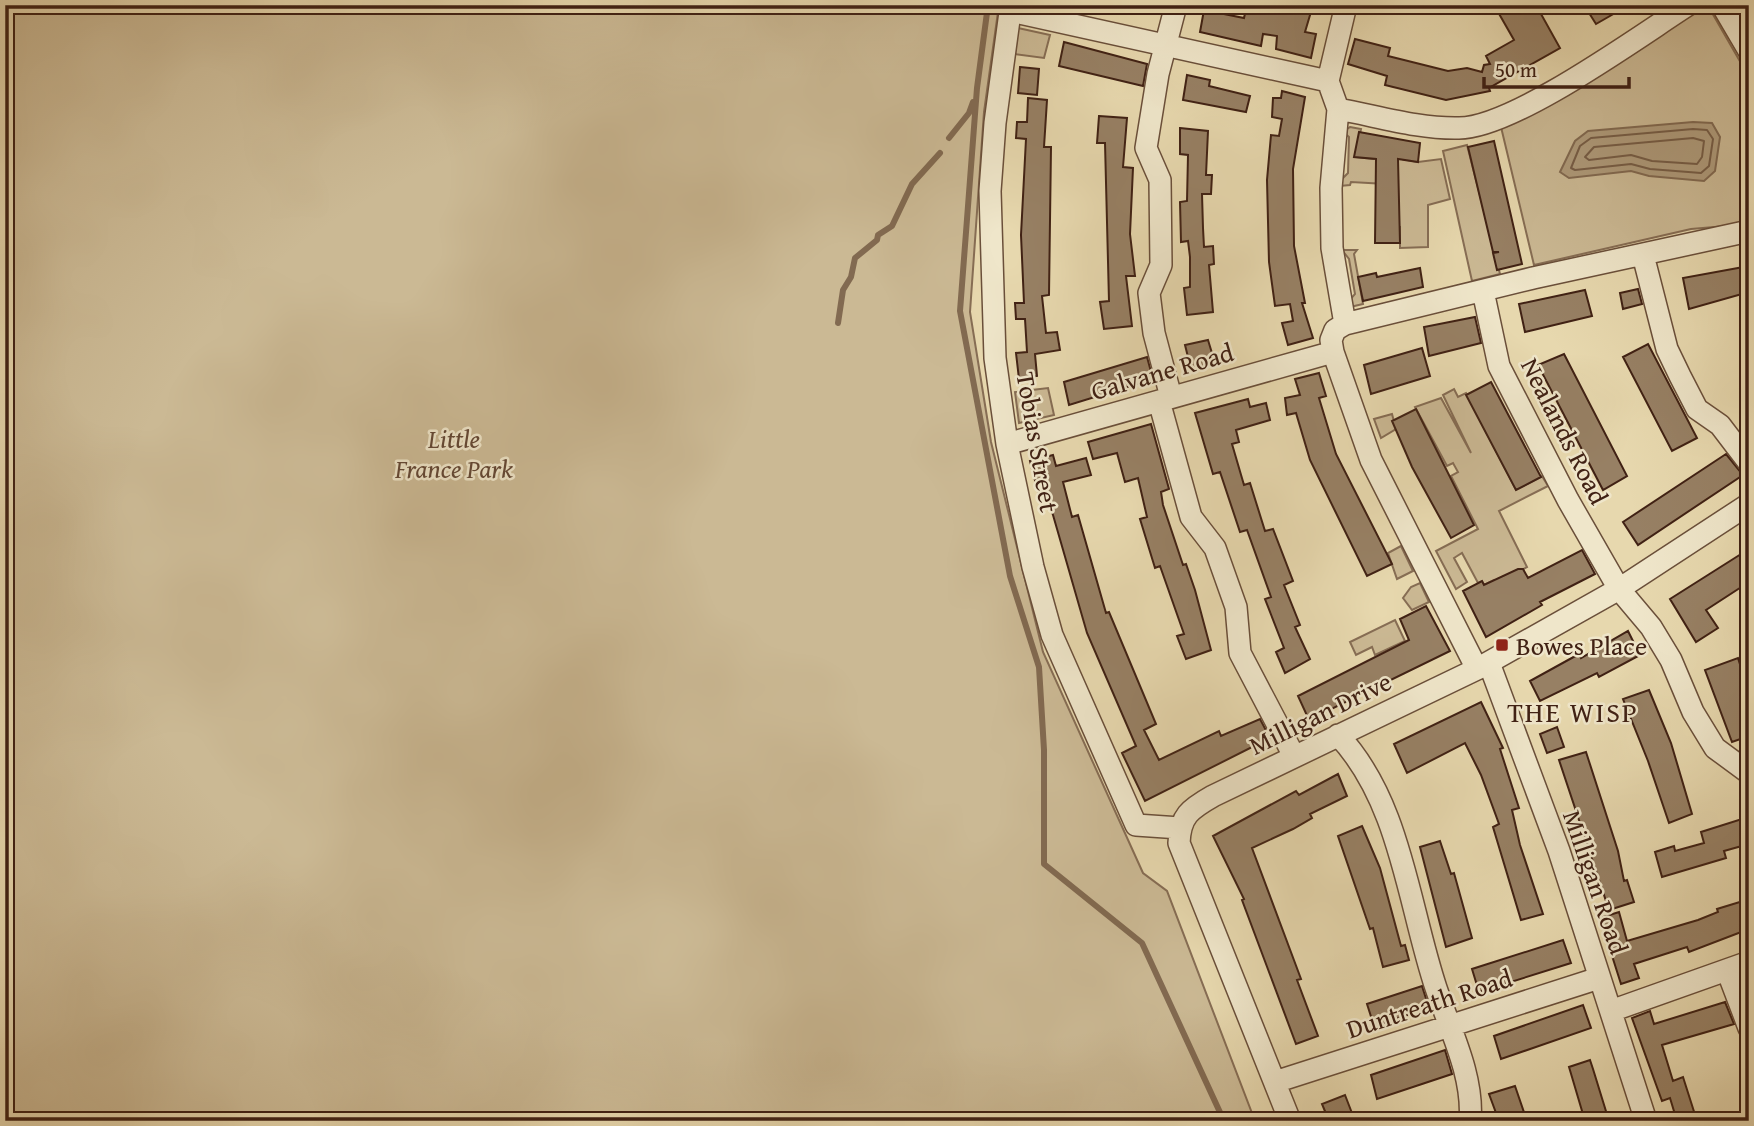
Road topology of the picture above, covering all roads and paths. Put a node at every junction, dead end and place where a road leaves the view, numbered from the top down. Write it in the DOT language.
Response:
graph roads {
  1 [pos="1176,5"];
  2 [pos="1346,5"];
  3 [pos="1688,5"];
  4 [pos="1728,7"];
  5 [pos="1011,8"];
  6 [pos="1166,45"];
  7 [pos="1749,51"];
  8 [pos="1328,81"];
  9 [pos="1338,109"];
  10 [pos="1749,231"];
  11 [pos="1643,255"];
  12 [pos="1483,291"];
  13 [pos="1345,324"];
  14 [pos="1334,352"];
  15 [pos="1165,399"];
  16 [pos="1006,444"];
  17 [pos="1749,463"];
  18 [pos="1747,511"];
  19 [pos="1619,589"];
  20 [pos="1483,666"];
  21 [pos="1338,735"];
  22 [pos="1294,756"];
  23 [pos="1749,773"];
  24 [pos="1180,828"];
  25 [pos="1749,962"];
  26 [pos="1727,970"];
  27 [pos="1599,978"];
  28 [pos="1611,1011"];
  29 [pos="1450,1026"];
  30 [pos="1749,1028"];
  31 [pos="1276,1082"];
  32 [pos="1287,1113"];
  33 [pos="1470,1121"];
  34 [pos="1646,1121"];
  1 -- 6 [label="street"];
  2 -- 8 [label="street"];
  3 -- 9 [label="street"];
  4 -- 7 [label="street"];
  5 -- 6 [label="street"];
  5 -- 16 [label="street, Tobias Street"];
  6 -- 8 [label="street"];
  6 -- 15 [label="street"];
  8 -- 9 [label="street"];
  9 -- 13 [label="street"];
  10 -- 11 [label="street"];
  11 -- 12 [label="street"];
  11 -- 17 [label="street"];
  12 -- 13 [label="street"];
  12 -- 19 [label="street, Nealands Road"];
  13 -- 14 [label="street"];
  14 -- 15 [label="street, Galvane Road"];
  14 -- 20 [label="street"];
  15 -- 16 [label="street, Galvane Road"];
  15 -- 22 [label="street"];
  16 -- 24 [label="street, Tobias Street"];
  18 -- 19 [label="street, Milligan Drive"];
  19 -- 20 [label="street, Milligan Drive"];
  19 -- 23 [label="street, Nealands Road"];
  20 -- 21 [label="street, Milligan Drive"];
  20 -- 27 [label="street, Milligan Road"];
  21 -- 22 [label="street, Milligan Drive"];
  21 -- 29 [label="street"];
  22 -- 24 [label="street, Milligan Drive"];
  24 -- 31 [label="street"];
  25 -- 26 [label="street"];
  26 -- 28 [label="street"];
  26 -- 30 [label="street"];
  27 -- 28 [label="street, Milligan Road"];
  27 -- 29 [label="street, Duntreath Road"];
  28 -- 34 [label="street, Milligan Road"];
  29 -- 31 [label="street, Duntreath Road"];
  29 -- 33 [label="street"];
  31 -- 32 [label="street"];
}
